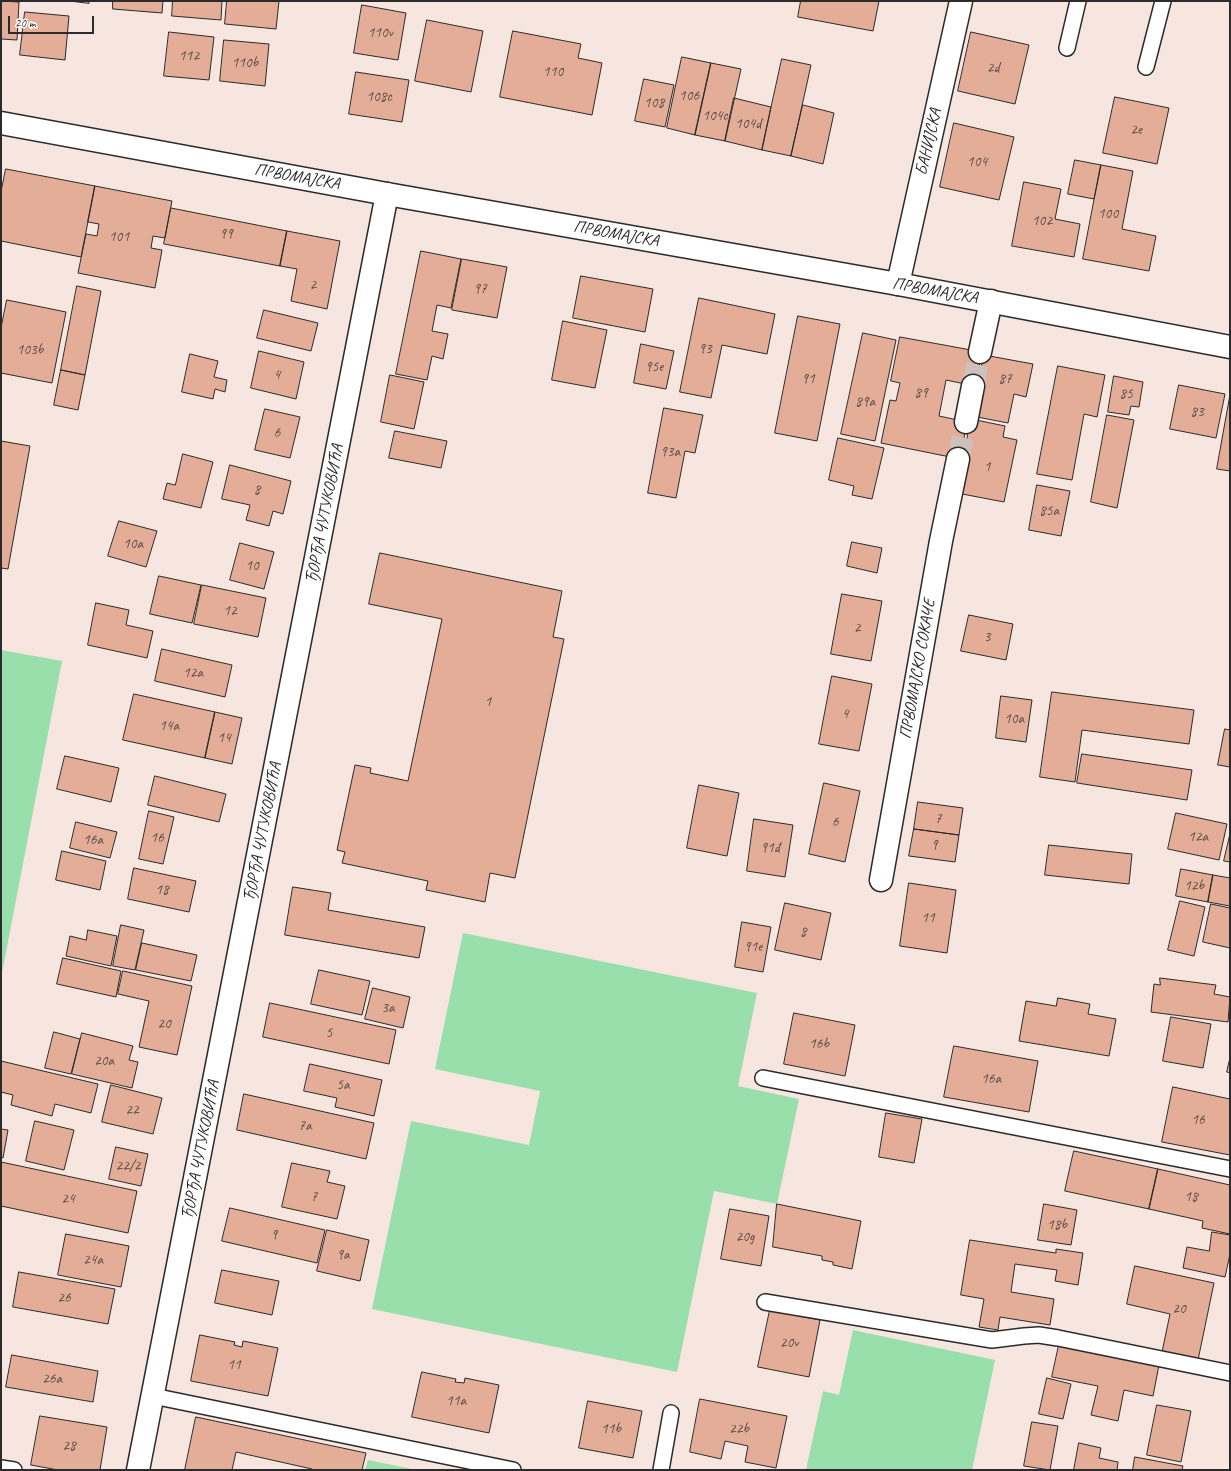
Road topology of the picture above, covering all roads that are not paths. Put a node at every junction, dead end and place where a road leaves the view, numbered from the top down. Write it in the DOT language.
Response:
graph roads {
  1 [pos="961,1"];
  2 [pos="1078,1"];
  3 [pos="1163,1"];
  4 [pos="1068,48"];
  5 [pos="1146,67"];
  6 [pos="1,123"];
  7 [pos="387,194"];
  8 [pos="898,284"];
  9 [pos="990,301"];
  10 [pos="1230,347"];
  11 [pos="980,352"];
  12 [pos="973,386"];
  13 [pos="966,422"];
  14 [pos="958,459"];
  15 [pos="881,880"];
  16 [pos="763,1078"];
  17 [pos="1230,1170"];
  18 [pos="765,1302"];
  19 [pos="1230,1373"];
  20 [pos="153,1396"];
  21 [pos="670,1413"];
  22 [pos="1,1468"];
  23 [pos="14,1470"];
  24 [pos="138,1470"];
  25 [pos="513,1470"];
  26 [pos="661,1470"];
  1 -- 8 [label="street, БАНИЈСКА"];
  2 -- 4 [label="lane"];
  3 -- 5 [label="lane"];
  6 -- 7 [label="street, ПРВОМАЈСКА"];
  7 -- 8 [label="street, ПРВОМАЈСКА"];
  7 -- 20 [label="street, ЂОРЂА ЧУТУКОВИЋА"];
  8 -- 9 [label="street, ПРВОМАЈСКА"];
  9 -- 10 [label="street, ПРВОМАЈСКА"];
  9 -- 11 [label="street"];
  12 -- 13 [label="street"];
  14 -- 15 [label="street, ПРВОМАЈСКО СОКАЧЕ"];
  16 -- 17 [label="lane"];
  18 -- 19 [label="lane"];
  20 -- 24 [label="street, ЂОРЂА ЧУТУКОВИЋА"];
  20 -- 25 [label="lane"];
  21 -- 26 [label="lane"];
  22 -- 23 [label="lane"];
}
